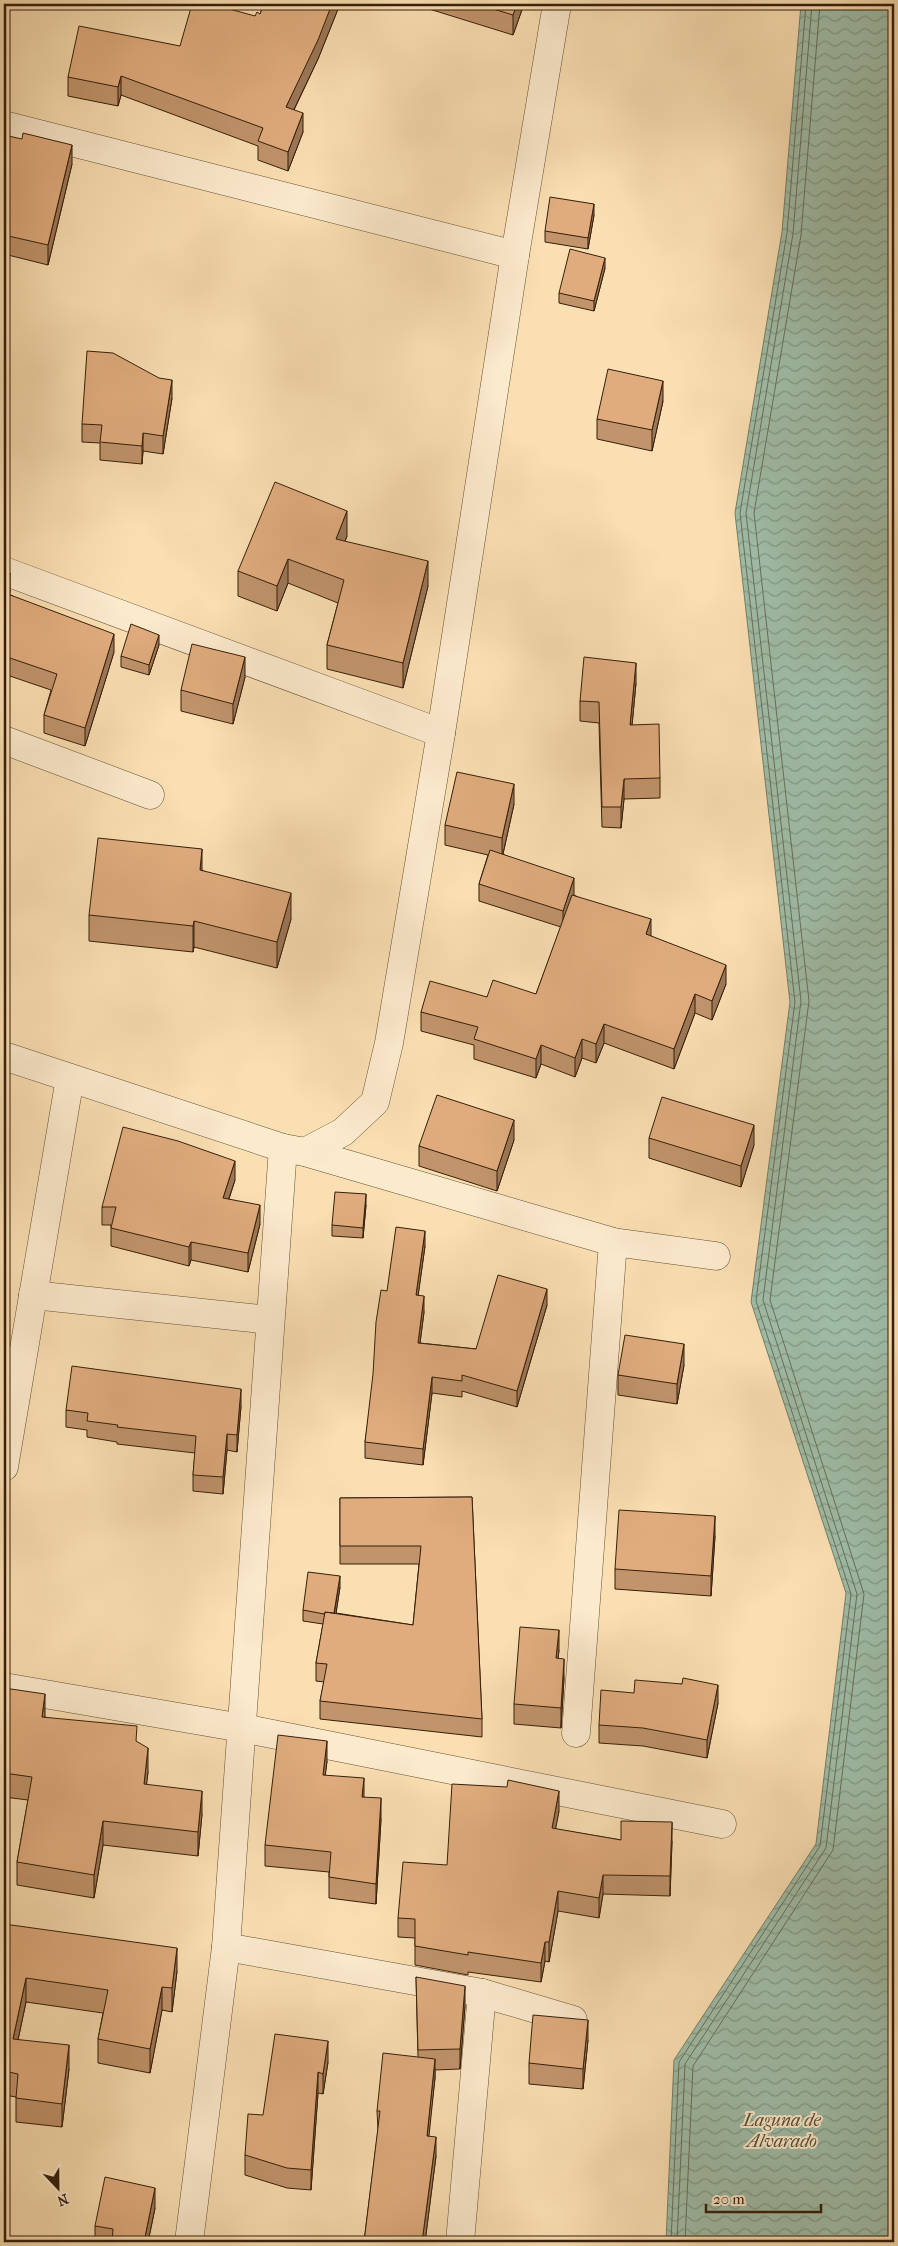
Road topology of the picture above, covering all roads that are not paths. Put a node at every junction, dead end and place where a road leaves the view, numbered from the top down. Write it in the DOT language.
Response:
graph roads {
  1 [pos="556,4"];
  2 [pos="4,125"];
  3 [pos="515,255"];
  4 [pos="4,571"];
  5 [pos="441,733"];
  6 [pos="4,740"];
  7 [pos="150,795"];
  8 [pos="4,1056"];
  9 [pos="70,1078"];
  10 [pos="294,1150"];
  11 [pos="613,1242"];
  12 [pos="716,1256"];
  13 [pos="33,1295"];
  14 [pos="270,1320"];
  15 [pos="4,1467"];
  16 [pos="4,1686"];
  17 [pos="242,1728"];
  18 [pos="576,1733"];
  19 [pos="722,1824"];
  20 [pos="226,1947"];
  21 [pos="482,1993"];
  22 [pos="573,2020"];
  23 [pos="189,2242"];
  24 [pos="460,2242"];
  1 -- 3 [label="street"];
  2 -- 3 [label="street"];
  3 -- 5 [label="street"];
  4 -- 5 [label="street"];
  5 -- 10 [label="street"];
  6 -- 7 [label="street"];
  8 -- 9 [label="street"];
  9 -- 10 [label="street"];
  9 -- 13 [label="street"];
  10 -- 11 [label="street"];
  10 -- 14 [label="street"];
  11 -- 12 [label="street"];
  11 -- 18 [label="street"];
  13 -- 14 [label="street"];
  13 -- 15 [label="street"];
  14 -- 17 [label="street"];
  16 -- 17 [label="street"];
  17 -- 19 [label="street"];
  17 -- 20 [label="street"];
  20 -- 21 [label="street"];
  20 -- 23 [label="street"];
  21 -- 22 [label="street"];
  21 -- 24 [label="street"];
}
